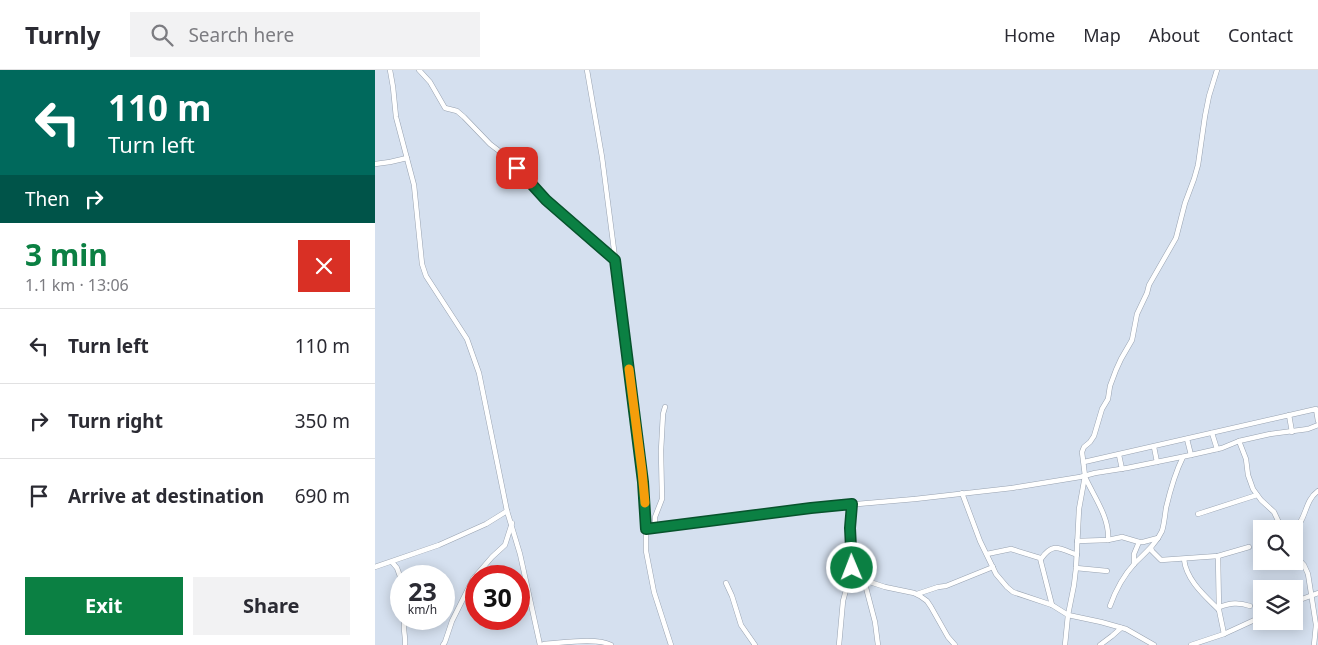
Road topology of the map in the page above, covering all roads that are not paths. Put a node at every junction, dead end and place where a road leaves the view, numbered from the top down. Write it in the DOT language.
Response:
graph roads {
  1 [pos="390,70"];
  2 [pos="419,70"];
  3 [pos="587,70"];
  4 [pos="1217,70"];
  5 [pos="407,158"];
  6 [pos="375,164"];
  7 [pos="615,260"];
  8 [pos="665,407"];
  9 [pos="1289,415"];
  10 [pos="1318,421"];
  11 [pos="1318,426"];
  12 [pos="1292,432"];
  13 [pos="1212,433"];
  14 [pos="1187,439"];
  15 [pos="1239,441"];
  16 [pos="1154,447"];
  17 [pos="1217,449"];
  18 [pos="1119,455"];
  19 [pos="1191,456"];
  20 [pos="1183,457"];
  21 [pos="1093,460"];
  22 [pos="1084,462"];
  23 [pos="1157,462"];
  24 [pos="1122,469"];
  25 [pos="1095,473"];
  26 [pos="1085,476"];
  27 [pos="1318,491"];
  28 [pos="962,493"];
  29 [pos="1257,495"];
  30 [pos="852,504"];
  31 [pos="507,511"];
  32 [pos="1198,514"];
  33 [pos="1278,520"];
  34 [pos="1302,520"];
  35 [pos="512,523"];
  36 [pos="655,528"];
  37 [pos="646,529"];
  38 [pos="1158,538"];
  39 [pos="1108,540"];
  40 [pos="1077,541"];
  41 [pos="1139,542"];
  42 [pos="1249,547"];
  43 [pos="1151,548"];
  44 [pos="987,554"];
  45 [pos="1077,554"];
  46 [pos="1218,556"];
  47 [pos="1041,559"];
  48 [pos="1184,559"];
  49 [pos="392,562"];
  50 [pos="1134,564"];
  51 [pos="1303,564"];
  52 [pos="394,565"];
  53 [pos="993,567"];
  54 [pos="375,568"];
  55 [pos="852,568"];
  56 [pos="1076,568"];
  57 [pos="1107,571"];
  58 [pos="865,580"];
  59 [pos="726,583"];
  60 [pos="1318,592"];
  61 [pos="917,594"];
  62 [pos="1311,595"];
  63 [pos="1303,598"];
  64 [pos="1052,605"];
  65 [pos="1110,606"];
  66 [pos="1250,606"];
  67 [pos="1219,609"];
  68 [pos="1068,616"];
  69 [pos="1253,620"];
  70 [pos="1121,628"];
  71 [pos="404,630"];
  72 [pos="1224,634"];
  73 [pos="544,644"];
  74 [pos="1198,644"];
  75 [pos="405,645"];
  76 [pos="443,645"];
  77 [pos="540,645"];
  78 [pos="611,645"];
  79 [pos="671,645"];
  80 [pos="755,645"];
  81 [pos="839,645"];
  82 [pos="878,645"];
  83 [pos="955,645"];
  84 [pos="1065,645"];
  85 [pos="1099,645"];
  86 [pos="1154,645"];
  87 [pos="1191,645"];
  88 [pos="1314,645"];
  1 -- 5 [label="street"];
  2 -- 7 [label="street"];
  3 -- 7 [label="street"];
  4 -- 22 [label="street"];
  5 -- 6 [label="street"];
  5 -- 31 [label="street"];
  7 -- 37 [label="street"];
  8 -- 36 [label="street"];
  9 -- 10 [label="street"];
  9 -- 12 [label="street"];
  9 -- 13 [label="street"];
  11 -- 12 [label="street"];
  12 -- 15 [label="street"];
  13 -- 14 [label="street"];
  13 -- 17 [label="street"];
  14 -- 16 [label="street"];
  14 -- 19 [label="street"];
  15 -- 17 [label="street"];
  15 -- 29 [label="street"];
  16 -- 18 [label="street"];
  16 -- 23 [label="street"];
  17 -- 19 [label="street"];
  18 -- 21 [label="street"];
  18 -- 24 [label="street"];
  19 -- 20 [label="street"];
  20 -- 23 [label="street"];
  20 -- 38 [label="street"];
  21 -- 22 [label="street"];
  21 -- 25 [label="street"];
  22 -- 26 [label="street"];
  23 -- 24 [label="street"];
  24 -- 25 [label="street"];
  25 -- 26 [label="street"];
  26 -- 28 [label="street"];
  26 -- 39 [label="street"];
  26 -- 40 [label="street"];
  27 -- 34 [label="street"];
  28 -- 30 [label="street"];
  28 -- 44 [label="street"];
  29 -- 32 [label="street"];
  29 -- 33 [label="street"];
  30 -- 36 [label="street"];
  30 -- 55 [label="street"];
  31 -- 35 [label="street"];
  31 -- 49 [label="street"];
  35 -- 76 [label="street"];
  35 -- 77 [label="street"];
  36 -- 37 [label="street"];
  37 -- 79 [label="street"];
  38 -- 41 [label="street"];
  38 -- 43 [label="street"];
  39 -- 40 [label="street"];
  39 -- 41 [label="street"];
  40 -- 45 [label="street"];
  41 -- 50 [label="street"];
  42 -- 46 [label="street"];
  43 -- 48 [label="street"];
  43 -- 50 [label="street"];
  44 -- 47 [label="street"];
  44 -- 53 [label="street"];
  45 -- 47 [label="street"];
  45 -- 56 [label="street"];
  46 -- 48 [label="street"];
  46 -- 67 [label="street"];
  47 -- 64 [label="street"];
  48 -- 67 [label="street"];
  49 -- 52 [label="street"];
  49 -- 54 [label="street"];
  50 -- 65 [label="street"];
  51 -- 62 [label="street"];
  53 -- 61 [label="street"];
  53 -- 64 [label="street"];
  55 -- 58 [label="street"];
  55 -- 81 [label="street"];
  56 -- 57 [label="street"];
  56 -- 68 [label="street"];
  58 -- 61 [label="street"];
  58 -- 82 [label="street"];
  59 -- 80 [label="street"];
  60 -- 62 [label="street"];
  61 -- 83 [label="street"];
  62 -- 63 [label="street"];
  62 -- 88 [label="street"];
  64 -- 68 [label="street"];
  66 -- 67 [label="street"];
  67 -- 72 [label="street"];
  68 -- 70 [label="street"];
  68 -- 84 [label="street"];
  69 -- 72 [label="street"];
  70 -- 85 [label="street"];
  70 -- 86 [label="street"];
  71 -- 75 [label="street"];
  72 -- 74 [label="street"];
  73 -- 78 [label="street"];
  74 -- 87 [label="street"];
}
